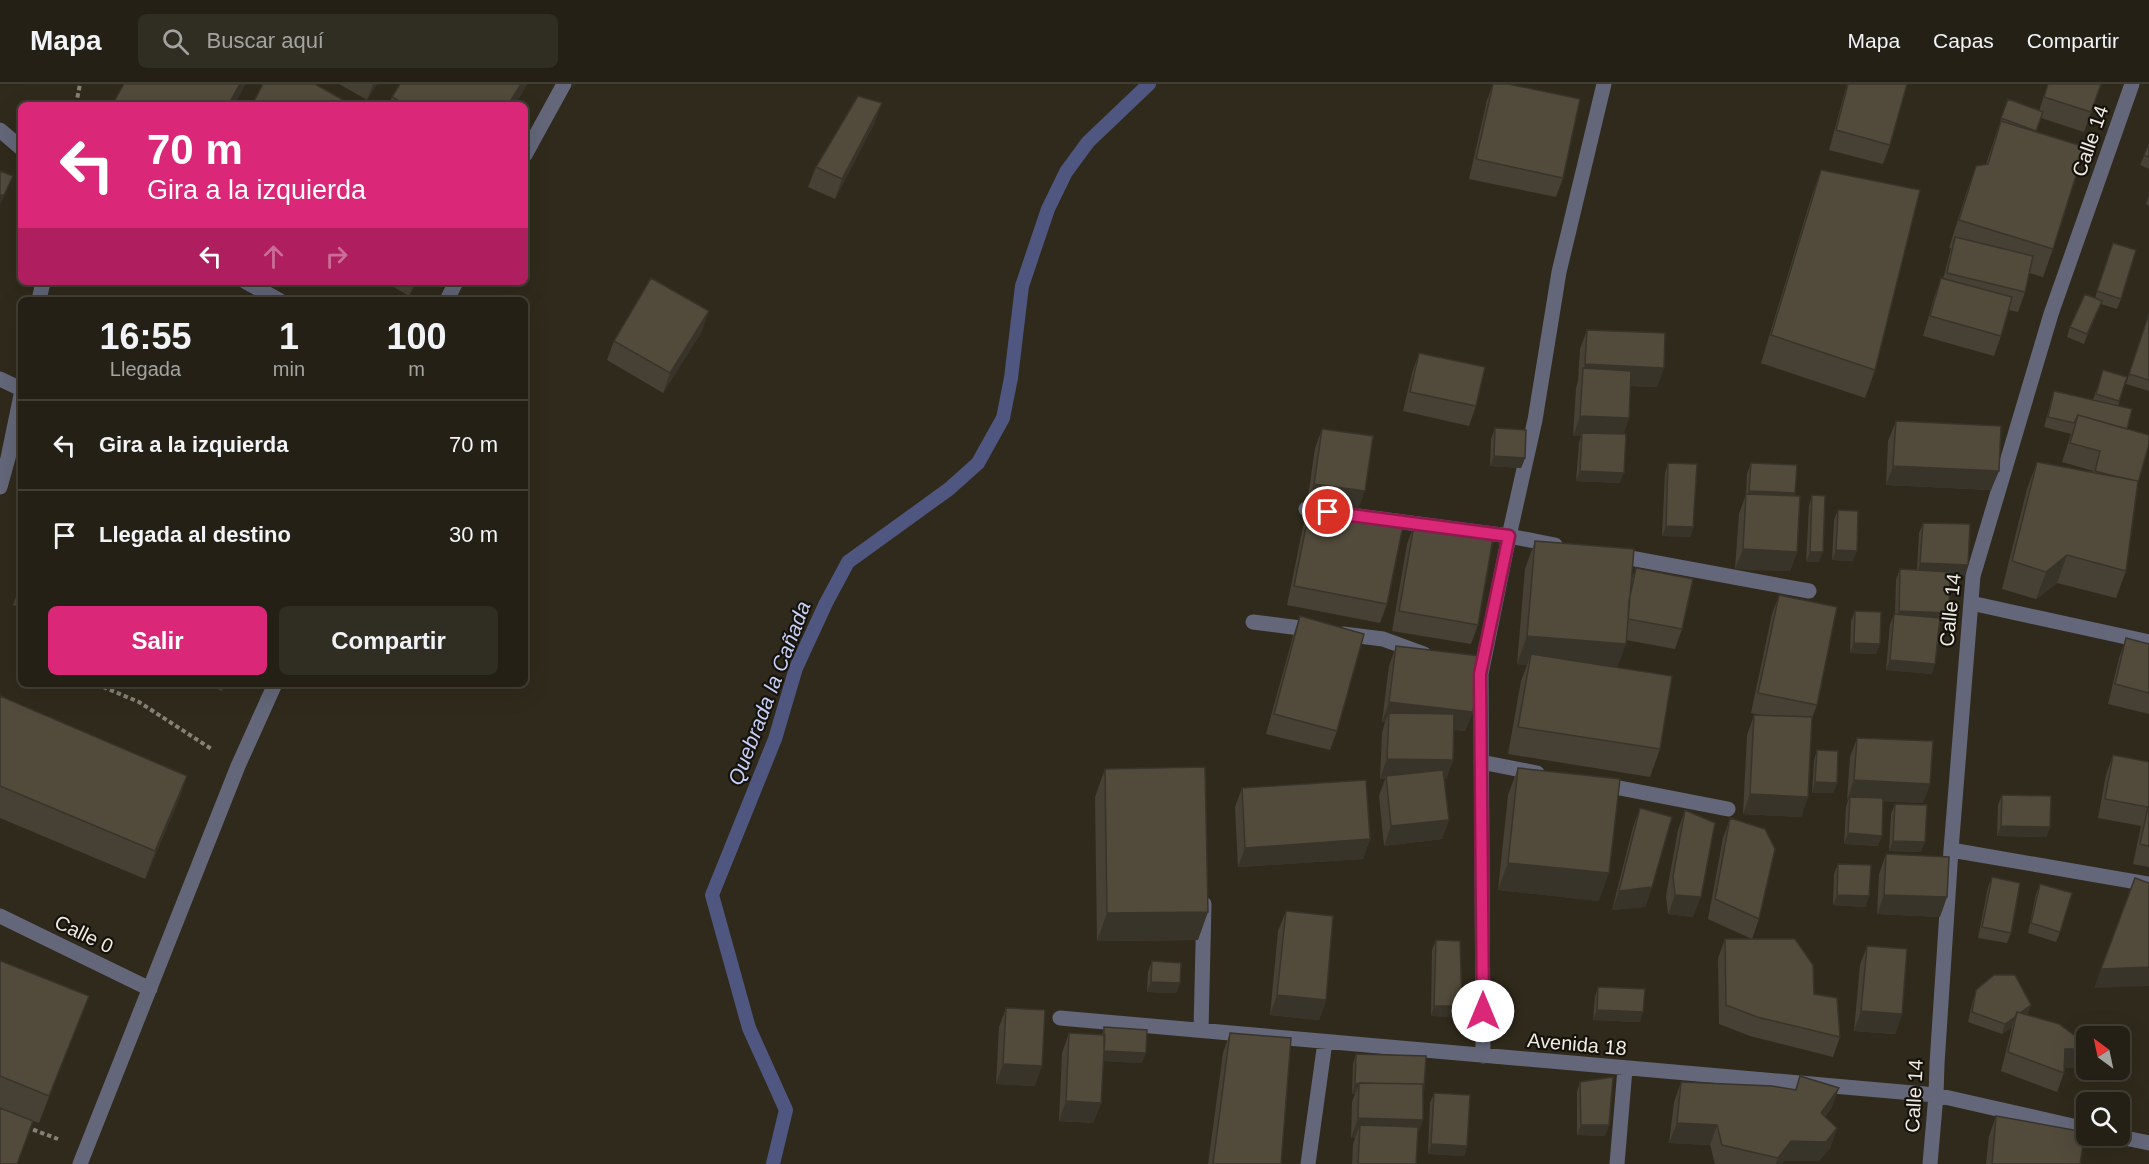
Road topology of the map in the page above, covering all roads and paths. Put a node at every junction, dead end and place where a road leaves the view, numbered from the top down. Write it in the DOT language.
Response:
graph roads {
  1 [pos="80,84"];
  2 [pos="564,84"];
  3 [pos="1604,84"];
  4 [pos="2132,84"];
  5 [pos="77,102"];
  6 [pos="0,130"];
  7 [pos="18,145"];
  8 [pos="528,150"];
  9 [pos="252,285"];
  10 [pos="274,297"];
  11 [pos="0,379"];
  12 [pos="18,388"];
  13 [pos="18,410"];
  14 [pos="0,487"];
  15 [pos="1306,509"];
  16 [pos="1509,536"];
  17 [pos="1566,547"];
  18 [pos="1601,553"];
  19 [pos="1809,591"];
  20 [pos="1971,603"];
  21 [pos="1253,622"];
  22 [pos="2149,642"];
  23 [pos="1437,659"];
  24 [pos="103,687"];
  25 [pos="274,687"];
  26 [pos="1481,762"];
  27 [pos="238,766"];
  28 [pos="1552,775"];
  29 [pos="1587,782"];
  30 [pos="1728,809"];
  31 [pos="1951,850"];
  32 [pos="2149,884"];
  33 [pos="1204,888"];
  34 [pos="0,916"];
  35 [pos="150,989"];
  36 [pos="1060,1018"];
  37 [pos="1201,1030"];
  38 [pos="1325,1042"];
  39 [pos="1483,1056"];
  40 [pos="1625,1069"];
  41 [pos="1936,1095"];
  42 [pos="22,1125"];
  43 [pos="2076,1127"];
  44 [pos="2130,1139"];
  45 [pos="2149,1143"];
  46 [pos="87,1149"];
  47 [pos="80,1164"];
  48 [pos="1308,1164"];
  49 [pos="1617,1164"];
  50 [pos="1930,1164"];
  1 -- 5 [label="path"];
  2 -- 8 [label="street"];
  3 -- 16 [label="street"];
  4 -- 20 [label="street, Calle 14"];
  6 -- 7 [label="street"];
  9 -- 10 [label="street"];
  11 -- 12 [label="street"];
  13 -- 14 [label="street"];
  15 -- 16 [label="street"];
  16 -- 17 [label="street"];
  16 -- 26 [label="street"];
  18 -- 19 [label="street"];
  20 -- 22 [label="street"];
  20 -- 31 [label="street, Calle 14"];
  21 -- 23 [label="street"];
  24 -- 27 [label="path"];
  25 -- 27 [label="street"];
  26 -- 28 [label="street"];
  26 -- 39 [label="street"];
  27 -- 35 [label="street"];
  29 -- 30 [label="street"];
  31 -- 32 [label="street"];
  31 -- 41 [label="street, Calle 14"];
  33 -- 37 [label="street"];
  34 -- 35 [label="street, Calle 0"];
  35 -- 46 [label="street"];
  36 -- 37 [label="street, Avenida 18"];
  37 -- 38 [label="street, Avenida 18"];
  38 -- 39 [label="street, Avenida 18"];
  38 -- 48 [label="street"];
  39 -- 40 [label="street, Avenida 18"];
  40 -- 41 [label="street, Avenida 18"];
  40 -- 49 [label="street"];
  41 -- 43 [label="street, Avenida 18"];
  41 -- 50 [label="street, Calle 14"];
  42 -- 46 [label="path"];
  44 -- 45 [label="street"];
  46 -- 47 [label="street"];
}
